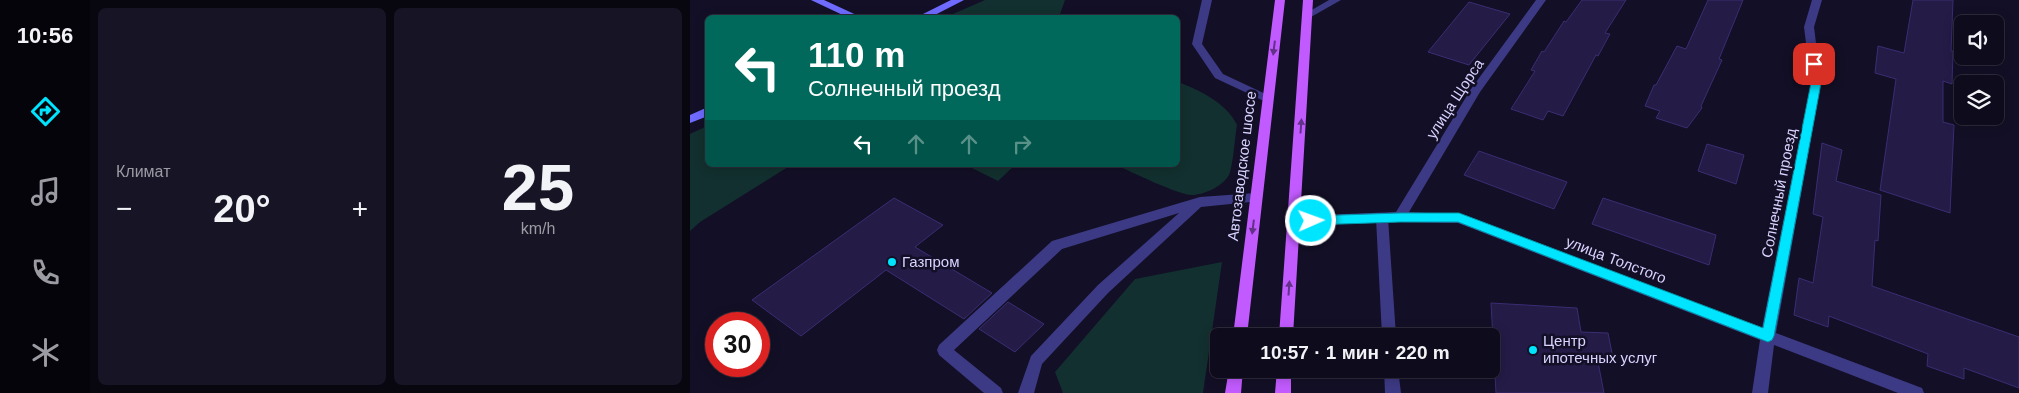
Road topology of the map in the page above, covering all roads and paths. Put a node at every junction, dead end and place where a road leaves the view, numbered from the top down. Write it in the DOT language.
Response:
graph roads {
  1 [pos="816,0"];
  2 [pos="959,0"];
  3 [pos="1207,0"];
  4 [pos="1280,0"];
  5 [pos="1308,0"];
  6 [pos="1336,0"];
  7 [pos="1541,0"];
  8 [pos="1817,0"];
  9 [pos="851,15"];
  10 [pos="926,15"];
  11 [pos="1308,15"];
  12 [pos="1268,98"];
  13 [pos="705,112"];
  14 [pos="690,119"];
  15 [pos="1256,198"];
  16 [pos="1200,202"];
  17 [pos="1400,217"];
  18 [pos="1382,218"];
  19 [pos="1293,221"];
  20 [pos="1241,328"];
  21 [pos="1286,328"];
  22 [pos="1389,328"];
  23 [pos="1768,336"];
  24 [pos="1235,378"];
  25 [pos="1284,378"];
  26 [pos="1392,378"];
  27 [pos="995,393"];
  28 [pos="1026,393"];
  29 [pos="1233,393"];
  30 [pos="1283,393"];
  31 [pos="1393,393"];
  32 [pos="1760,393"];
  33 [pos="1916,393"];
  1 -- 9 [label="main road"];
  2 -- 10 [label="main road"];
  3 -- 12 [label="street"];
  4 -- 12 [label="main road, Автозаводское шоссе, one-way"];
  5 -- 11 [label="main road"];
  6 -- 11 [label="street"];
  7 -- 17 [label="street, улица Щорса"];
  8 -- 23 [label="street, Солнечный проезд"];
  19 -- 11 [label="main road, one-way"];
  12 -- 15 [label="main road, Автозаводское шоссе"];
  13 -- 14 [label="main road"];
  15 -- 16 [label="street"];
  15 -- 20 [label="main road, Автозаводское шоссе, one-way"];
  16 -- 27 [label="street"];
  16 -- 28 [label="street"];
  17 -- 18 [label="street, улица Толстого"];
  17 -- 23 [label="street, улица Толстого"];
  18 -- 19 [label="street, улица Толстого"];
  18 -- 22 [label="street"];
  21 -- 19 [label="main road, one-way"];
  23 -- 32 [label="street, Солнечный проезд"];
  23 -- 33 [label="street, улица Толстого"];
  24 -- 29 [label="main road"];
  25 -- 30 [label="main road"];
  26 -- 31 [label="street"];
}
